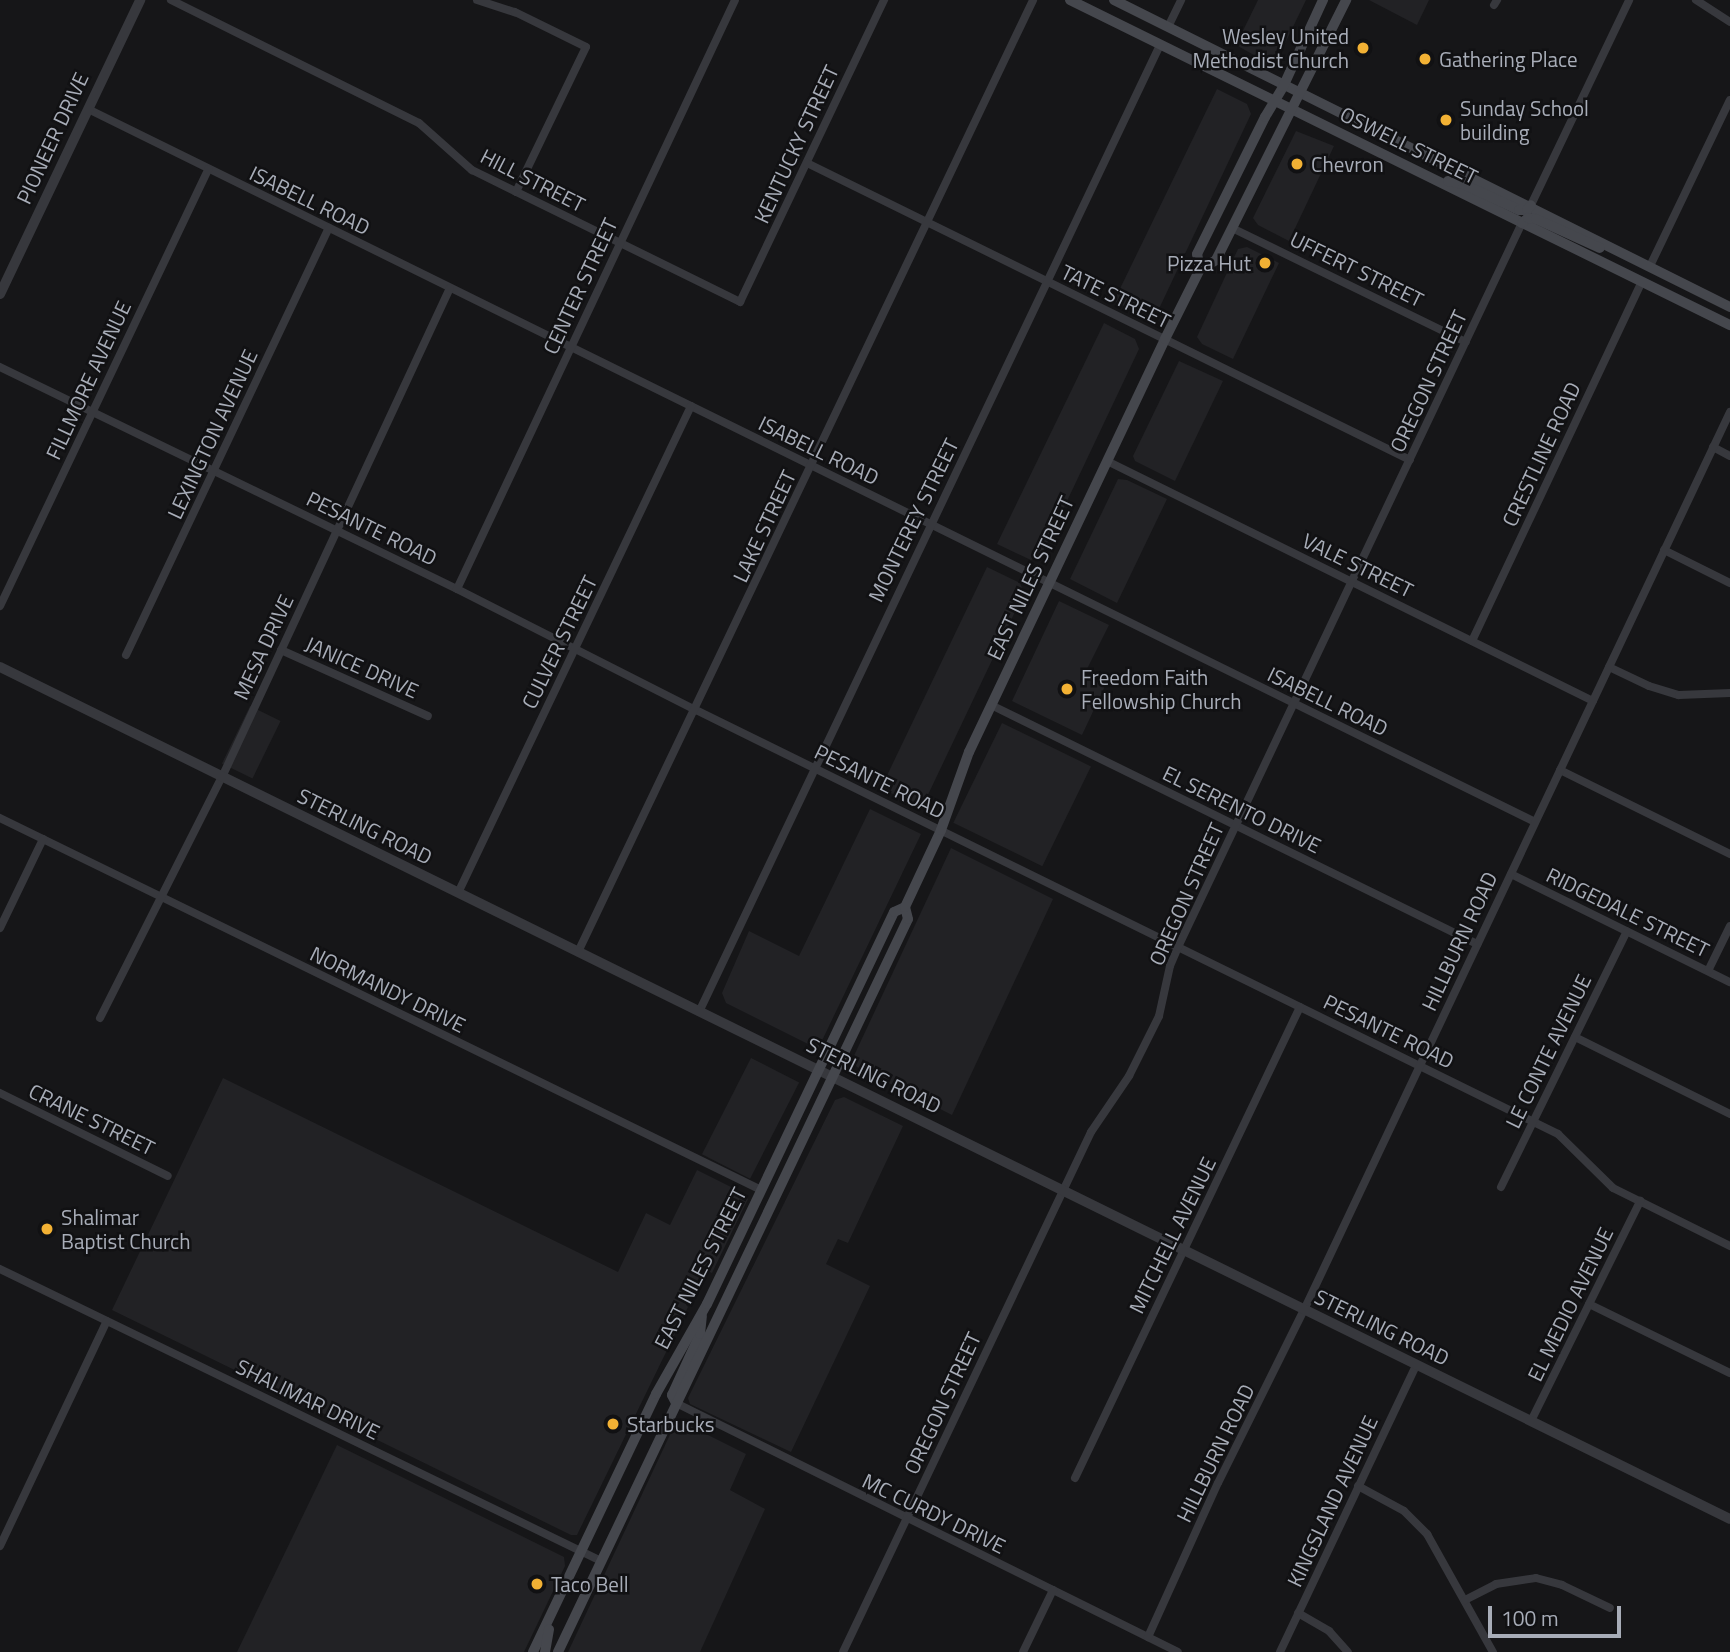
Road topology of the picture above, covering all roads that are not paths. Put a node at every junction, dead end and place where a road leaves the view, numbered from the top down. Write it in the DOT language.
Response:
graph roads {
  1 [pos="140,0"];
  2 [pos="171,0"];
  3 [pos="477,0"];
  4 [pos="735,0"];
  5 [pos="884,0"];
  6 [pos="1033,0"];
  7 [pos="1070,0"];
  8 [pos="1114,0"];
  9 [pos="1181,0"];
  10 [pos="1323,0"];
  11 [pos="1346,0"];
  12 [pos="1629,0"];
  13 [pos="1696,0"];
  14 [pos="1730,22"];
  15 [pos="1168,27"];
  16 [pos="1160,45"];
  17 [pos="1283,87"];
  18 [pos="1299,94"];
  19 [pos="1275,100"];
  20 [pos="1730,100"];
  21 [pos="1291,108"];
  22 [pos="88,109"];
  23 [pos="807,163"];
  24 [pos="208,169"];
  25 [pos="1432,178"];
  26 [pos="516,192"];
  27 [pos="1531,205"];
  28 [pos="928,222"];
  29 [pos="1522,223"];
  30 [pos="329,228"];
  31 [pos="1232,228"];
  32 [pos="620,243"];
  33 [pos="1619,252"];
  34 [pos="1650,267"];
  35 [pos="1200,269"];
  36 [pos="1047,281"];
  37 [pos="1642,282"];
  38 [pos="450,288"];
  39 [pos="0,293"];
  40 [pos="740,302"];
  41 [pos="1730,307"];
  42 [pos="1730,325"];
  43 [pos="1165,339"];
  44 [pos="1466,342"];
  45 [pos="570,347"];
  46 [pos="0,367"];
  47 [pos="691,406"];
  48 [pos="92,412"];
  49 [pos="1730,412"];
  50 [pos="1713,447"];
  51 [pos="1730,456"];
  52 [pos="1410,460"];
  53 [pos="1107,461"];
  54 [pos="812,466"];
  55 [pos="213,472"];
  56 [pos="930,524"];
  57 [pos="335,529"];
  58 [pos="1664,551"];
  59 [pos="1352,582"];
  60 [pos="1049,583"];
  61 [pos="1730,583"];
  62 [pos="457,589"];
  63 [pos="0,607"];
  64 [pos="1472,641"];
  65 [pos="576,648"];
  66 [pos="282,650"];
  67 [pos="126,654"];
  68 [pos="0,667"];
  69 [pos="1609,667"];
  70 [pos="1730,693"];
  71 [pos="1593,701"];
  72 [pos="1294,703"];
  73 [pos="991,705"];
  74 [pos="696,710"];
  75 [pos="428,716"];
  76 [pos="814,768"];
  77 [pos="1560,770"];
  78 [pos="223,775"];
  79 [pos="0,818"];
  80 [pos="1535,822"];
  81 [pos="1236,825"];
  82 [pos="941,830"];
  83 [pos="43,839"];
  84 [pos="1730,854"];
  85 [pos="1511,874"];
  86 [pos="458,893"];
  87 [pos="160,897"];
  88 [pos="905,907"];
  89 [pos="1730,926"];
  90 [pos="0,928"];
  91 [pos="1627,931"];
  92 [pos="1477,944"];
  93 [pos="1178,947"];
  94 [pos="578,952"];
  95 [pos="1708,971"];
  96 [pos="1730,982"];
  97 [pos="1300,1007"];
  98 [pos="699,1012"];
  99 [pos="100,1018"];
  100 [pos="1575,1037"];
  101 [pos="1420,1066"];
  102 [pos="820,1069"];
  103 [pos="834,1076"];
  104 [pos="0,1093"];
  105 [pos="1730,1114"];
  106 [pos="1533,1122"];
  107 [pos="168,1176"];
  108 [pos="1501,1187"];
  109 [pos="761,1190"];
  110 [pos="1063,1191"];
  111 [pos="1640,1201"];
  112 [pos="1730,1246"];
  113 [pos="1184,1250"];
  114 [pos="0,1269"];
  115 [pos="738,1272"];
  116 [pos="1589,1304"];
  117 [pos="1304,1310"];
  118 [pos="702,1313"];
  119 [pos="107,1321"];
  120 [pos="1416,1365"];
  121 [pos="1730,1373"];
  122 [pos="676,1403"];
  123 [pos="1531,1422"];
  124 [pos="1075,1478"];
  125 [pos="1358,1486"];
  126 [pos="907,1519"];
  127 [pos="1730,1519"];
  128 [pos="0,1546"];
  129 [pos="581,1552"];
  130 [pos="601,1561"];
  131 [pos="1052,1590"];
  132 [pos="1465,1600"];
  133 [pos="1610,1608"];
  134 [pos="1298,1613"];
  135 [pos="551,1615"];
  136 [pos="1148,1637"];
  137 [pos="533,1652"];
  138 [pos="545,1652"];
  139 [pos="558,1652"];
  140 [pos="844,1652"];
  141 [pos="1023,1652"];
  142 [pos="1178,1652"];
  143 [pos="1280,1652"];
  144 [pos="1348,1652"];
  145 [pos="1493,1652"];
  1 -- 22 [label="street, PIONEER DRIVE"];
  2 -- 26 [label="street, HILL STREET"];
  3 -- 26 [label="street"];
  4 -- 32 [label="street, CENTER STREET"];
  5 -- 23 [label="street, KENTUCKY STREET"];
  6 -- 28 [label="street, LAKE STREET"];
  7 -- 16 [label="main road, OSWELL STREET"];
  8 -- 15 [label="main road, OSWELL STREET"];
  9 -- 15 [label="street"];
  10 -- 17 [label="main road, EAST NILES STREET"];
  11 -- 18 [label="main road, EAST NILES STREET"];
  12 -- 27 [label="street"];
  13 -- 14 [label="street"];
  15 -- 17 [label="main road, OSWELL STREET"];
  16 -- 19 [label="main road, OSWELL STREET"];
  16 -- 36 [label="street, MONTEREY STREET"];
  17 -- 18 [label="main road, OSWELL STREET"];
  17 -- 19 [label="main road, EAST NILES STREET"];
  18 -- 21 [label="main road, EAST NILES STREET"];
  18 -- 27 [label="main road, OSWELL STREET"];
  19 -- 21 [label="main road, OSWELL STREET"];
  19 -- 35 [label="main road, EAST NILES STREET"];
  20 -- 34 [label="street"];
  21 -- 25 [label="main road, OSWELL STREET"];
  21 -- 31 [label="main road, EAST NILES STREET"];
  22 -- 24 [label="street, ISABELL ROAD"];
  22 -- 39 [label="street, PIONEER DRIVE"];
  23 -- 28 [label="street, TATE STREET"];
  23 -- 40 [label="street, KENTUCKY STREET"];
  24 -- 30 [label="street, ISABELL ROAD"];
  24 -- 48 [label="street, FILLMORE AVENUE"];
  25 -- 27 [label="main road"];
  25 -- 29 [label="main road, OSWELL STREET"];
  26 -- 32 [label="street, HILL STREET"];
  27 -- 33 [label="main road, OSWELL STREET"];
  28 -- 36 [label="street, TATE STREET"];
  28 -- 54 [label="street, LAKE STREET"];
  29 -- 33 [label="main road"];
  29 -- 37 [label="main road, OSWELL STREET"];
  29 -- 44 [label="street, OREGON STREET"];
  30 -- 38 [label="street, ISABELL ROAD"];
  30 -- 55 [label="street, LEXINGTON AVENUE"];
  31 -- 35 [label="main road, EAST NILES STREET"];
  31 -- 44 [label="street, UFFERT STREET"];
  32 -- 40 [label="street, HILL STREET"];
  32 -- 45 [label="street, CENTER STREET"];
  33 -- 34 [label="main road, OSWELL STREET"];
  34 -- 41 [label="main road, OSWELL STREET"];
  35 -- 43 [label="main road, EAST NILES STREET"];
  36 -- 43 [label="street, TATE STREET"];
  36 -- 56 [label="street, MONTEREY STREET"];
  37 -- 42 [label="main road, OSWELL STREET"];
  37 -- 64 [label="street, CRESTLINE ROAD"];
  38 -- 45 [label="street, ISABELL ROAD"];
  38 -- 57 [label="street, MESA DRIVE"];
  43 -- 52 [label="street, TATE STREET"];
  43 -- 53 [label="main road, EAST NILES STREET"];
  44 -- 52 [label="street, OREGON STREET"];
  45 -- 47 [label="street, ISABELL ROAD"];
  45 -- 62 [label="street, CENTER STREET"];
  46 -- 48 [label="street, PESANTE ROAD"];
  47 -- 54 [label="street, ISABELL ROAD"];
  47 -- 65 [label="street, CULVER STREET"];
  48 -- 55 [label="street, PESANTE ROAD"];
  48 -- 63 [label="street, FILLMORE AVENUE"];
  49 -- 50 [label="street, HILLBURN ROAD"];
  50 -- 51 [label="street"];
  50 -- 58 [label="street, HILLBURN ROAD"];
  52 -- 59 [label="street, OREGON STREET"];
  53 -- 59 [label="street, VALE STREET"];
  53 -- 60 [label="main road, EAST NILES STREET"];
  54 -- 56 [label="street, ISABELL ROAD"];
  54 -- 74 [label="street, LAKE STREET"];
  55 -- 57 [label="street, PESANTE ROAD"];
  55 -- 67 [label="street, LEXINGTON AVENUE"];
  56 -- 60 [label="street, ISABELL ROAD"];
  56 -- 76 [label="street, MONTEREY STREET"];
  57 -- 62 [label="street, PESANTE ROAD"];
  57 -- 66 [label="street, MESA DRIVE"];
  58 -- 61 [label="street"];
  58 -- 69 [label="street, HILLBURN ROAD"];
  59 -- 64 [label="street, VALE STREET"];
  59 -- 72 [label="street, OREGON STREET"];
  60 -- 72 [label="street, ISABELL ROAD"];
  60 -- 73 [label="main road, EAST NILES STREET"];
  62 -- 65 [label="street, PESANTE ROAD"];
  64 -- 71 [label="street, VALE STREET"];
  65 -- 74 [label="street, PESANTE ROAD"];
  65 -- 86 [label="street, CULVER STREET"];
  66 -- 75 [label="street, JANICE DRIVE"];
  66 -- 78 [label="street, MESA DRIVE"];
  68 -- 78 [label="street, STERLING ROAD"];
  69 -- 70 [label="street"];
  69 -- 71 [label="street, HILLBURN ROAD"];
  71 -- 77 [label="street, HILLBURN ROAD"];
  72 -- 80 [label="street, ISABELL ROAD"];
  72 -- 81 [label="street, OREGON STREET"];
  73 -- 81 [label="street, EL SERENTO DRIVE"];
  73 -- 82 [label="main road, EAST NILES STREET"];
  74 -- 76 [label="street, PESANTE ROAD"];
  74 -- 94 [label="street, LAKE STREET"];
  76 -- 82 [label="street, PESANTE ROAD"];
  76 -- 98 [label="street, MONTEREY STREET"];
  77 -- 80 [label="street, HILLBURN ROAD"];
  77 -- 84 [label="street"];
  78 -- 86 [label="street, STERLING ROAD"];
  78 -- 87 [label="street, MESA DRIVE"];
  79 -- 83 [label="street, NORMANDY DRIVE"];
  80 -- 85 [label="street, HILLBURN ROAD"];
  81 -- 92 [label="street, EL SERENTO DRIVE"];
  81 -- 93 [label="street, OREGON STREET"];
  82 -- 88 [label="main road, EAST NILES STREET"];
  82 -- 93 [label="street, PESANTE ROAD"];
  83 -- 87 [label="street, NORMANDY DRIVE"];
  83 -- 90 [label="street"];
  85 -- 91 [label="street, RIDGEDALE STREET"];
  85 -- 92 [label="street, HILLBURN ROAD"];
  86 -- 94 [label="street, STERLING ROAD"];
  87 -- 99 [label="street, MESA DRIVE"];
  87 -- 109 [label="street, NORMANDY DRIVE"];
  88 -- 102 [label="main road, EAST NILES STREET"];
  88 -- 103 [label="main road, EAST NILES STREET"];
  89 -- 95 [label="street"];
  91 -- 95 [label="street, RIDGEDALE STREET"];
  91 -- 100 [label="street, LE CONTE AVENUE"];
  92 -- 101 [label="street, HILLBURN ROAD"];
  93 -- 97 [label="street, PESANTE ROAD"];
  93 -- 110 [label="street, OREGON STREET"];
  94 -- 98 [label="street, STERLING ROAD"];
  95 -- 96 [label="street, RIDGEDALE STREET"];
  97 -- 101 [label="street, PESANTE ROAD"];
  97 -- 113 [label="street, MITCHELL AVENUE"];
  98 -- 102 [label="street, STERLING ROAD"];
  100 -- 105 [label="street"];
  100 -- 106 [label="street, LE CONTE AVENUE"];
  101 -- 106 [label="street, PESANTE ROAD"];
  101 -- 117 [label="street, HILLBURN ROAD"];
  102 -- 103 [label="street, STERLING ROAD"];
  102 -- 109 [label="main road, EAST NILES STREET"];
  103 -- 110 [label="street, STERLING ROAD"];
  103 -- 115 [label="main road, EAST NILES STREET"];
  104 -- 107 [label="street, CRANE STREET"];
  106 -- 108 [label="street, LE CONTE AVENUE"];
  106 -- 111 [label="street, PESANTE ROAD"];
  109 -- 115 [label="main road"];
  109 -- 118 [label="main road, EAST NILES STREET"];
  110 -- 113 [label="street, STERLING ROAD"];
  110 -- 126 [label="street, OREGON STREET"];
  111 -- 112 [label="street, PESANTE ROAD"];
  111 -- 116 [label="street, EL MEDIO AVENUE"];
  113 -- 117 [label="street, STERLING ROAD"];
  113 -- 124 [label="street, MITCHELL AVENUE"];
  114 -- 119 [label="street, SHALIMAR DRIVE"];
  115 -- 122 [label="main road, EAST NILES STREET"];
  116 -- 121 [label="street"];
  116 -- 123 [label="street, EL MEDIO AVENUE"];
  117 -- 120 [label="street, STERLING ROAD"];
  117 -- 136 [label="street, HILLBURN ROAD"];
  118 -- 122 [label="main road"];
  118 -- 129 [label="main road, EAST NILES STREET"];
  119 -- 128 [label="street"];
  119 -- 129 [label="street, SHALIMAR DRIVE"];
  120 -- 123 [label="street, STERLING ROAD"];
  120 -- 125 [label="street, KINGSLAND AVENUE"];
  122 -- 126 [label="street, MC CURDY DRIVE"];
  122 -- 130 [label="main road, EAST NILES STREET"];
  123 -- 127 [label="street, STERLING ROAD"];
  125 -- 132 [label="street"];
  125 -- 134 [label="street, KINGSLAND AVENUE"];
  126 -- 131 [label="street, MC CURDY DRIVE"];
  126 -- 140 [label="street, OREGON STREET"];
  129 -- 130 [label="street, SHALIMAR DRIVE"];
  129 -- 135 [label="main road, EAST NILES STREET"];
  130 -- 139 [label="main road, EAST NILES STREET"];
  131 -- 136 [label="street, MC CURDY DRIVE"];
  131 -- 141 [label="street"];
  132 -- 133 [label="street"];
  132 -- 145 [label="street"];
  134 -- 143 [label="street, KINGSLAND AVENUE"];
  134 -- 144 [label="street"];
  135 -- 137 [label="main road, EAST NILES STREET"];
  135 -- 138 [label="main road"];
  136 -- 142 [label="street, MC CURDY DRIVE"];
}
